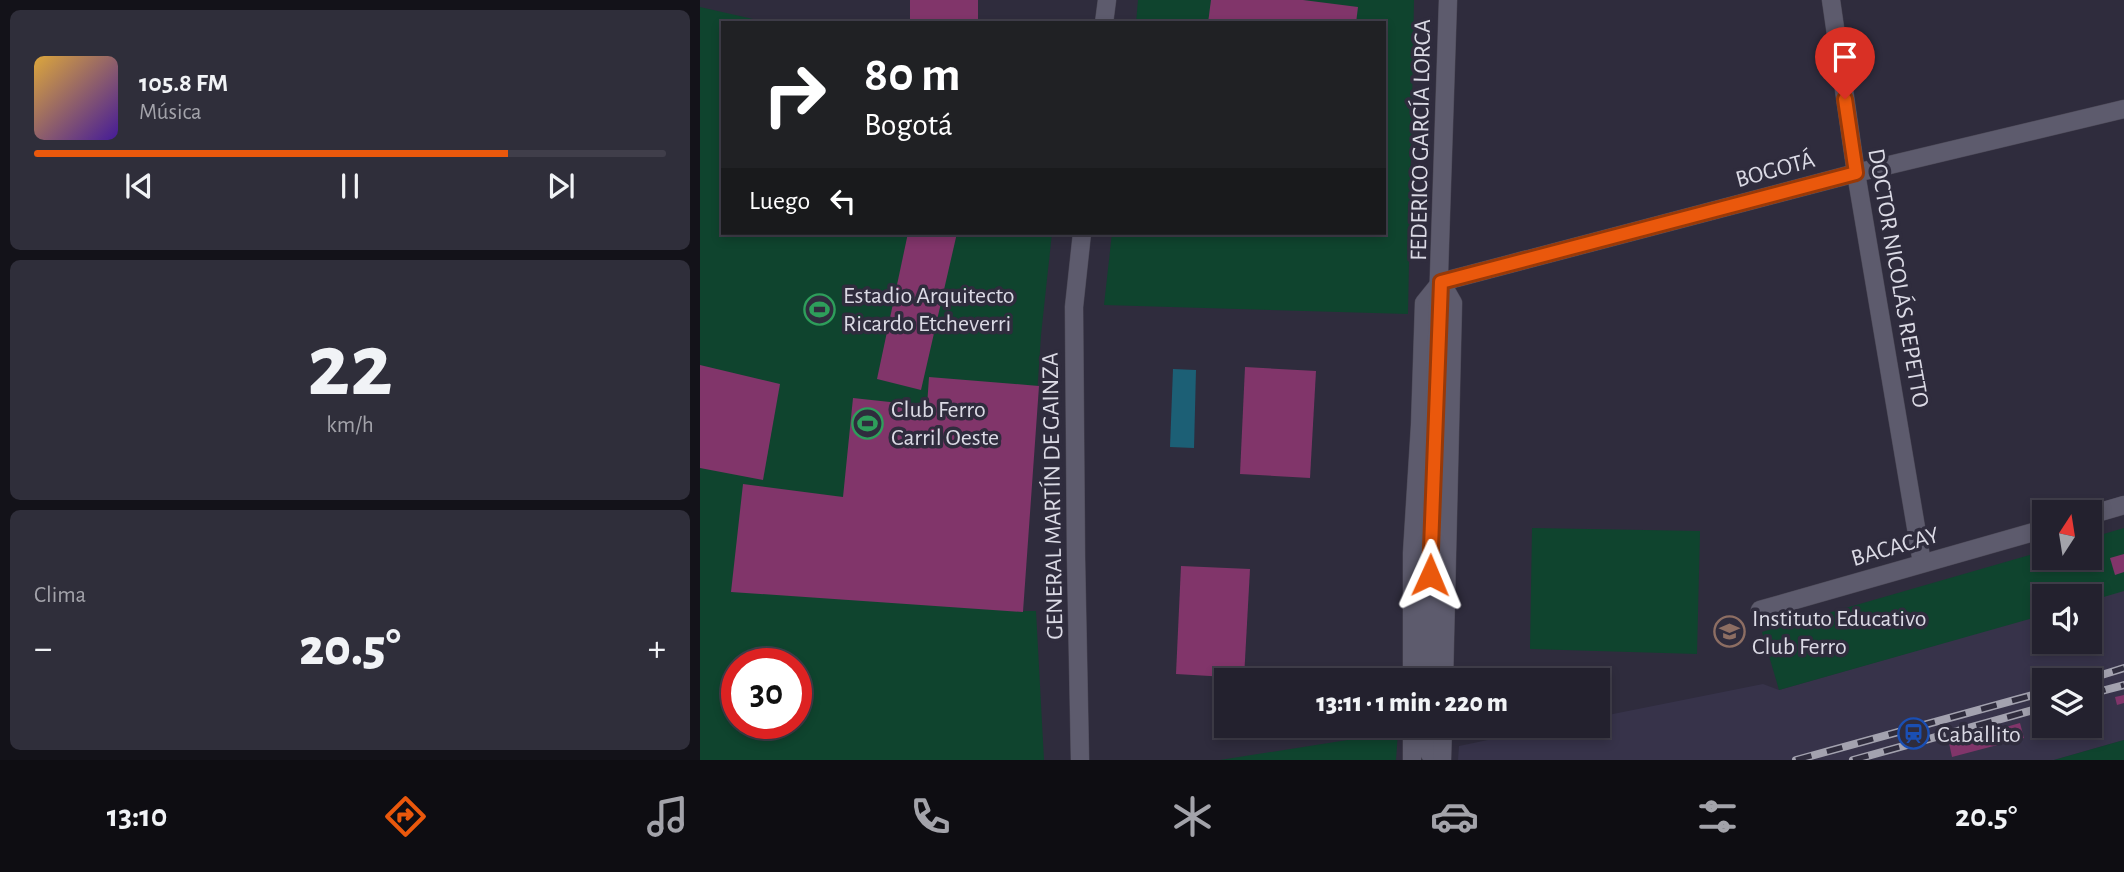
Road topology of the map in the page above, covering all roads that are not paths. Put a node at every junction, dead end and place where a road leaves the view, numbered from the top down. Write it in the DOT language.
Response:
graph roads {
  1 [pos="1107,0"];
  2 [pos="1448,0"];
  3 [pos="1831,0"];
  4 [pos="1104,21"];
  5 [pos="2124,109"];
  6 [pos="1856,173"];
  7 [pos="1082,235"];
  8 [pos="1441,282"];
  9 [pos="2124,505"];
  10 [pos="2102,511"];
  11 [pos="2032,532"];
  12 [pos="1922,563"];
  13 [pos="1760,610"];
  14 [pos="1412,668"];
  15 [pos="1430,668"];
  16 [pos="1444,668"];
  17 [pos="1412,738"];
  18 [pos="1431,738"];
  19 [pos="1440,738"];
  20 [pos="1435,757"];
  21 [pos="1080,760"];
  22 [pos="1412,760"];
  1 -- 4 [label="street"];
  2 -- 8 [label="street, FEDERICO GARCÍA LORCA"];
  3 -- 6 [label="street, DOCTOR NICOLÁS REPETTO"];
  5 -- 6 [label="street, BOGOTÁ"];
  6 -- 8 [label="street, BOGOTÁ"];
  6 -- 12 [label="street, DOCTOR NICOLÁS REPETTO"];
  7 -- 21 [label="street, GENERAL MARTÍN DE GAINZA"];
  8 -- 14 [label="street, FEDERICO GARCÍA LORCA"];
  8 -- 15 [label="street, FEDERICO GARCÍA LORCA"];
  8 -- 16 [label="street, FEDERICO GARCÍA LORCA"];
  9 -- 10 [label="street"];
  11 -- 12 [label="street, BACACAY"];
  12 -- 13 [label="street, BACACAY"];
  17 -- 22 [label="street"];
  18 -- 20 [label="street"];
  19 -- 20 [label="street"];
}
